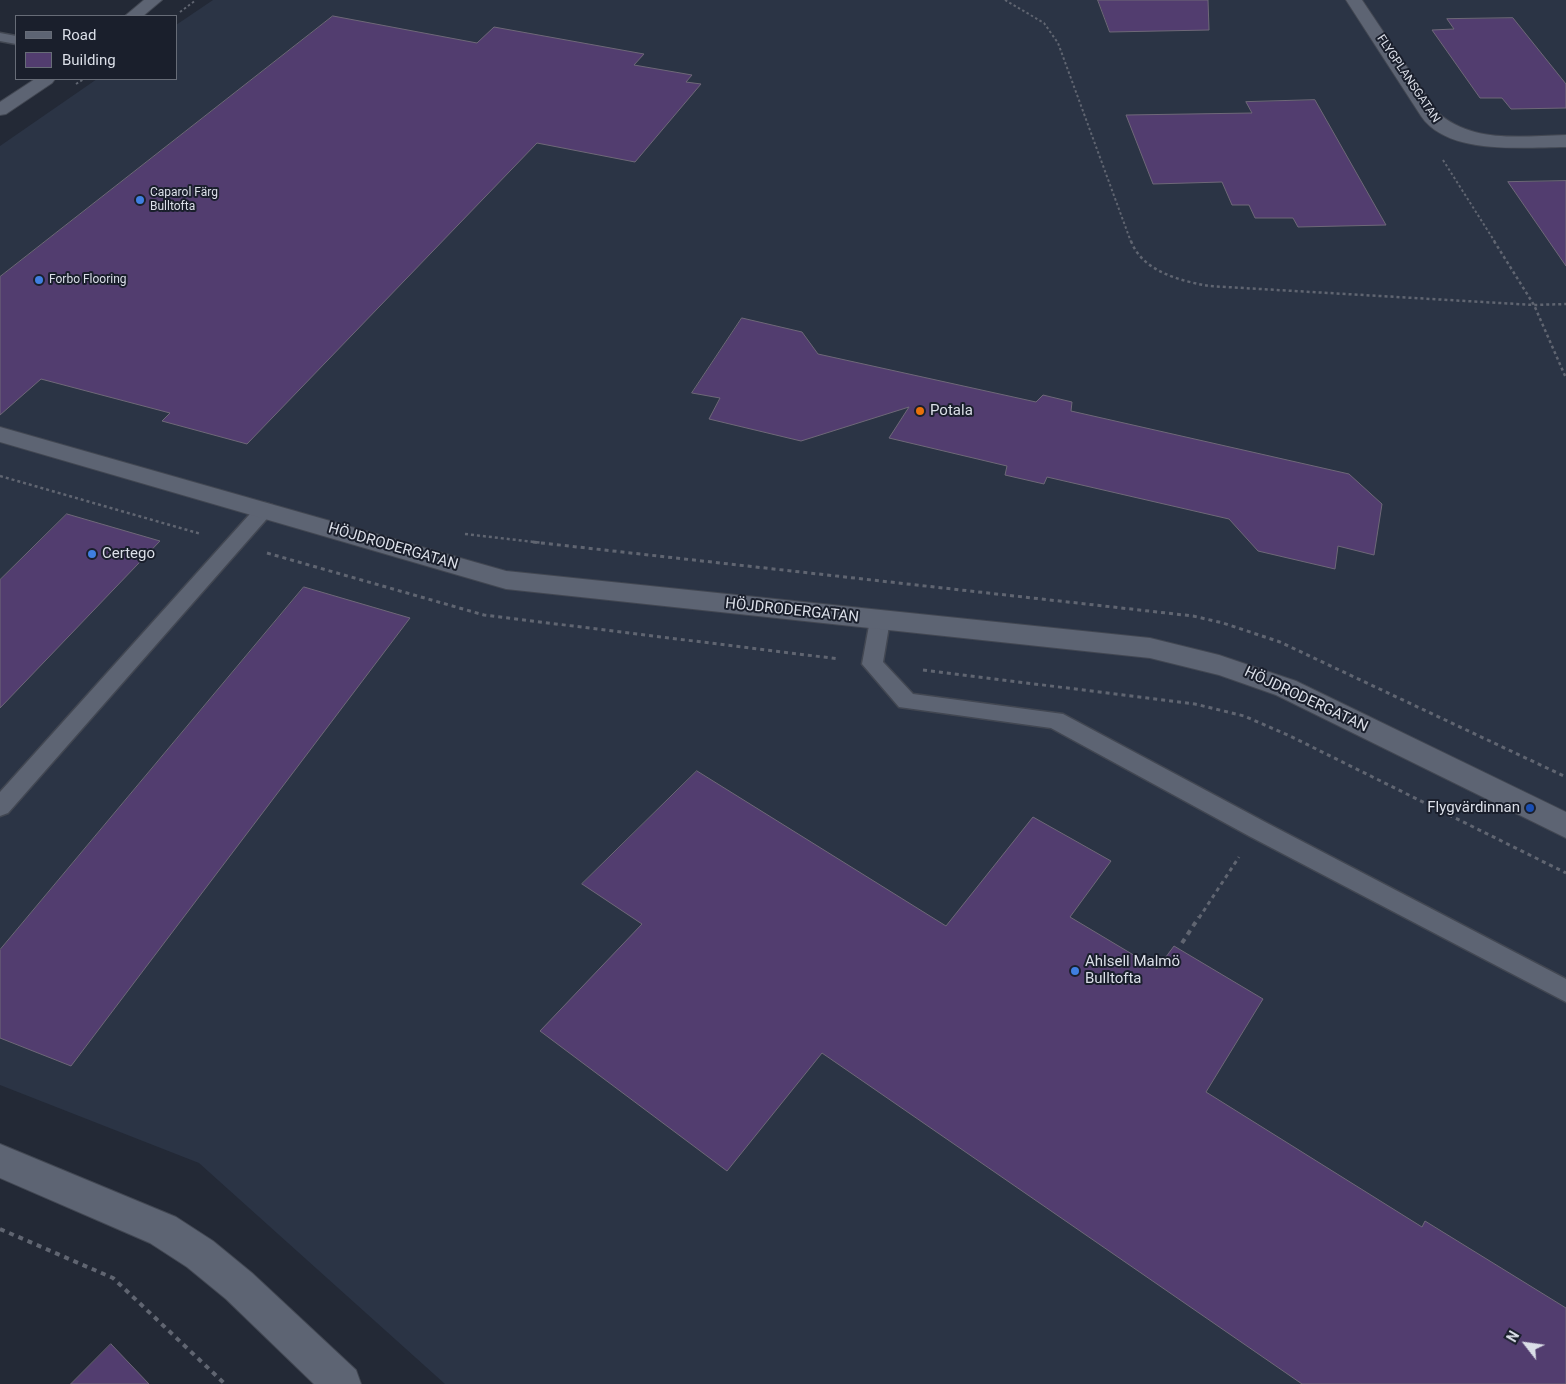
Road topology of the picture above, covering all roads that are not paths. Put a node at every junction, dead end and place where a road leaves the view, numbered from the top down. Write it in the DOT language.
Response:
graph roads {
  1 [pos="154,0"];
  2 [pos="1354,0"];
  3 [pos="134,15"];
  4 [pos="0,37"];
  5 [pos="15,40"];
  6 [pos="45,80"];
  7 [pos="0,110"];
  8 [pos="1566,140"];
  9 [pos="0,434"];
  10 [pos="265,509"];
  11 [pos="880,620"];
  12 [pos="0,807"];
  13 [pos="1566,826"];
  14 [pos="1566,991"];
  15 [pos="0,1161"];
  16 [pos="342,1384"];
  1 -- 3 [label="street"];
  2 -- 8 [label="street, FLYGPLANSGATAN"];
  4 -- 5 [label="lane"];
  6 -- 7 [label="street"];
  9 -- 10 [label="street, HÖJDRODERGATAN"];
  10 -- 11 [label="street, HÖJDRODERGATAN"];
  10 -- 12 [label="lane"];
  11 -- 13 [label="street, HÖJDRODERGATAN"];
  11 -- 14 [label="lane"];
  15 -- 16 [label="street"];
}
